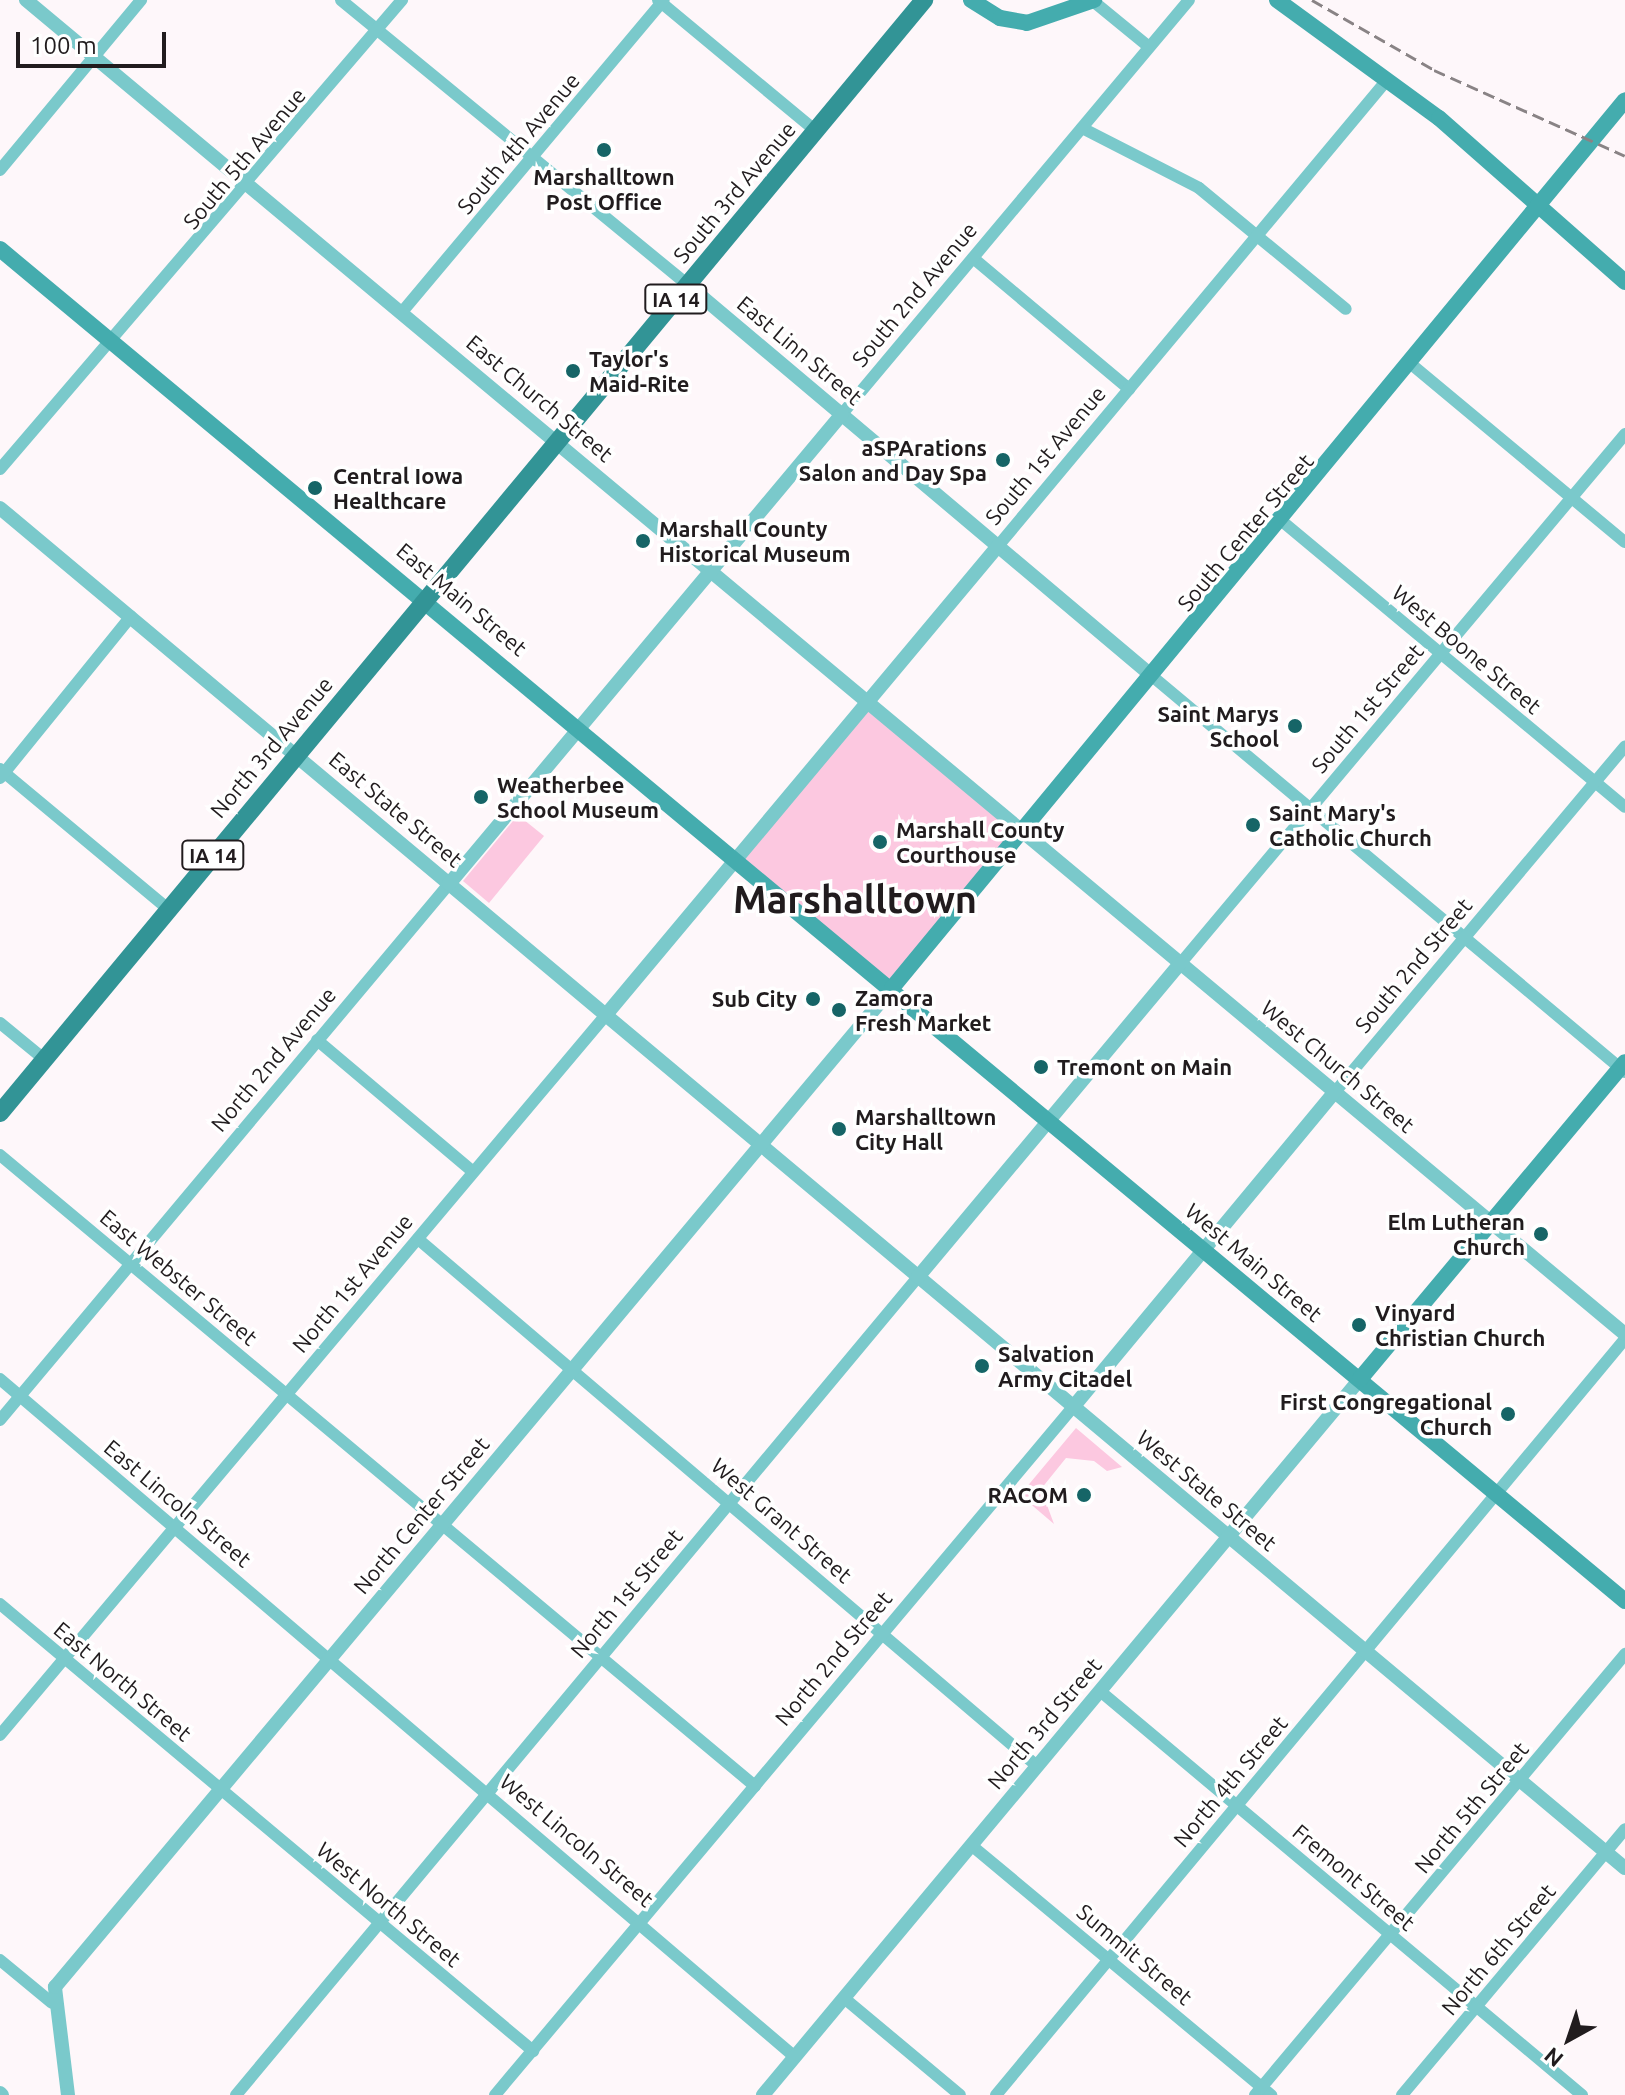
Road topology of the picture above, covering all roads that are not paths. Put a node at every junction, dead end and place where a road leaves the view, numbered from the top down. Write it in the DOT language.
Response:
graph roads {
  1 [pos="26,0"];
  2 [pos="141,0"];
  3 [pos="341,0"];
  4 [pos="402,0"];
  5 [pos="924,0"];
  6 [pos="971,0"];
  7 [pos="1094,0"];
  8 [pos="1189,0"];
  9 [pos="1277,0"];
  10 [pos="661,1"];
  11 [pos="377,30"];
  12 [pos="1149,47"];
  13 [pos="94,56"];
  14 [pos="1387,80"];
  15 [pos="1625,100"];
  16 [pos="1082,128"];
  17 [pos="816,131"];
  18 [pos="532,157"];
  19 [pos="0,170"];
  20 [pos="248,184"];
  21 [pos="1257,235"];
  22 [pos="0,249"];
  23 [pos="973,258"];
  24 [pos="1625,282"];
  25 [pos="688,285"];
  26 [pos="1346,309"];
  27 [pos="402,312"];
  28 [pos="114,339"];
  29 [pos="1411,364"];
  30 [pos="1129,389"];
  31 [pos="842,414"];
  32 [pos="1625,434"];
  33 [pos="558,441"];
  34 [pos="0,469"];
  35 [pos="1571,498"];
  36 [pos="0,508"];
  37 [pos="1283,522"];
  38 [pos="1625,542"];
  39 [pos="998,546"];
  40 [pos="712,570"];
  41 [pos="427,598"];
  42 [pos="131,616"];
  43 [pos="1441,654"];
  44 [pos="1152,676"];
  45 [pos="868,700"];
  46 [pos="580,727"];
  47 [pos="1625,747"];
  48 [pos="296,752"];
  49 [pos="2,773"];
  50 [pos="1595,782"];
  51 [pos="1625,807"];
  52 [pos="1310,809"];
  53 [pos="1024,830"];
  54 [pos="736,858"];
  55 [pos="449,884"];
  56 [pos="168,909"];
  57 [pos="1464,938"];
  58 [pos="1180,964"];
  59 [pos="892,988"];
  60 [pos="605,1016"];
  61 [pos="0,1023"];
  62 [pos="317,1040"];
  63 [pos="44,1059"];
  64 [pos="1623,1067"];
  65 [pos="1335,1092"];
  66 [pos="0,1113"];
  67 [pos="1050,1120"];
  68 [pos="760,1146"];
  69 [pos="0,1155"];
  70 [pos="473,1172"];
  71 [pos="1491,1222"];
  72 [pos="418,1239"];
  73 [pos="1203,1249"];
  74 [pos="131,1263"];
  75 [pos="918,1277"];
  76 [pos="1625,1337"];
  77 [pos="574,1368"];
  78 [pos="0,1379"];
  79 [pos="1360,1379"];
  80 [pos="287,1393"];
  81 [pos="20,1395"];
  82 [pos="1074,1406"];
  83 [pos="0,1420"];
  84 [pos="1496,1493"];
  85 [pos="730,1502"];
  86 [pos="444,1522"];
  87 [pos="176,1529"];
  88 [pos="1228,1537"];
  89 [pos="1625,1601"];
  90 [pos="0,1604"];
  91 [pos="883,1634"];
  92 [pos="1364,1652"];
  93 [pos="1625,1654"];
  94 [pos="602,1656"];
  95 [pos="64,1658"];
  96 [pos="330,1659"];
  97 [pos="1100,1691"];
  98 [pos="0,1735"];
  99 [pos="1037,1766"];
  100 [pos="1519,1781"];
  101 [pos="755,1786"];
  102 [pos="219,1789"];
  103 [pos="489,1793"];
  104 [pos="1235,1805"];
  105 [pos="1625,1829"];
  106 [pos="971,1845"];
  107 [pos="1606,1852"];
  108 [pos="1625,1868"];
  109 [pos="642,1921"];
  110 [pos="379,1922"];
  111 [pos="1391,1934"];
  112 [pos="1109,1958"];
  113 [pos="0,1960"];
  114 [pos="844,1998"];
  115 [pos="52,2003"];
  116 [pos="1477,2006"];
  117 [pos="533,2051"];
  118 [pos="795,2057"];
  119 [pos="1263,2092"];
  120 [pos="68,2095"];
  121 [pos="236,2095"];
  122 [pos="495,2095"];
  123 [pos="763,2095"];
  124 [pos="960,2095"];
  125 [pos="996,2095"];
  126 [pos="1402,2095"];
  127 [pos="1582,2095"];
  1 -- 13 [label="street, East Church Street"];
  2 -- 13 [label="street"];
  3 -- 11 [label="street, East Linn Street"];
  4 -- 11 [label="street, South 5th Avenue"];
  5 -- 17 [label="main road, South 3rd Avenue / IA 14"];
  6 -- 7 [label="main road"];
  7 -- 12 [label="street"];
  8 -- 12 [label="street, South 2nd Avenue"];
  9 -- 14 [label="main road"];
  10 -- 17 [label="street"];
  10 -- 18 [label="street, South 4th Avenue"];
  11 -- 18 [label="street, East Linn Street"];
  11 -- 20 [label="street, South 5th Avenue"];
  12 -- 16 [label="street, South 2nd Avenue"];
  13 -- 19 [label="street"];
  13 -- 20 [label="street, East Church Street"];
  14 -- 21 [label="street, South 1st Avenue"];
  14 -- 24 [label="main road"];
  15 -- 37 [label="main road, South Center Street"];
  16 -- 21 [label="street"];
  16 -- 23 [label="street, South 2nd Avenue"];
  17 -- 25 [label="main road, South 3rd Avenue / IA 14"];
  18 -- 25 [label="street, East Linn Street"];
  18 -- 27 [label="street, South 4th Avenue"];
  20 -- 27 [label="street, East Church Street"];
  20 -- 28 [label="street, South 5th Avenue"];
  21 -- 26 [label="street"];
  21 -- 30 [label="street, South 1st Avenue"];
  22 -- 28 [label="main road, East Main Street"];
  23 -- 30 [label="street"];
  23 -- 31 [label="street, South 2nd Avenue"];
  25 -- 31 [label="street, East Linn Street"];
  25 -- 33 [label="main road, South 3rd Avenue / IA 14"];
  27 -- 33 [label="street, East Church Street"];
  28 -- 34 [label="street, South 5th Avenue"];
  28 -- 41 [label="main road, East Main Street"];
  29 -- 35 [label="street"];
  30 -- 39 [label="street, South 1st Avenue"];
  31 -- 39 [label="street, East Linn Street"];
  31 -- 40 [label="street, South 2nd Avenue"];
  32 -- 35 [label="street, South 1st Street"];
  33 -- 40 [label="street, East Church Street"];
  33 -- 41 [label="main road, South 3rd Avenue / IA 14"];
  35 -- 38 [label="street"];
  35 -- 43 [label="street, South 1st Street"];
  36 -- 42 [label="street, East State Street"];
  37 -- 43 [label="street, West Boone Street"];
  37 -- 44 [label="main road, South Center Street"];
  39 -- 44 [label="street, East Linn Street"];
  39 -- 45 [label="street, South 1st Avenue"];
  40 -- 45 [label="street, East Church Street"];
  40 -- 46 [label="street, South 2nd Avenue"];
  41 -- 46 [label="main road, East Main Street"];
  41 -- 48 [label="main road, North 3rd Avenue / IA 14"];
  42 -- 48 [label="street, East State Street"];
  42 -- 49 [label="street"];
  43 -- 50 [label="street, West Boone Street"];
  43 -- 52 [label="street, South 1st Street"];
  44 -- 52 [label="street"];
  44 -- 53 [label="main road, South Center Street"];
  45 -- 53 [label="street, East Church Street"];
  45 -- 54 [label="street, South 1st Avenue"];
  46 -- 54 [label="main road, East Main Street"];
  46 -- 55 [label="street, North 2nd Avenue"];
  47 -- 50 [label="street, South 2nd Street"];
  48 -- 55 [label="street, East State Street"];
  48 -- 56 [label="main road, North 3rd Avenue / IA 14"];
  49 -- 56 [label="street"];
  50 -- 51 [label="street, West Boone Street"];
  50 -- 57 [label="street, South 2nd Street"];
  52 -- 57 [label="street"];
  52 -- 58 [label="street, South 1st Street"];
  53 -- 58 [label="street, West Church Street"];
  53 -- 59 [label="main road, South Center Street"];
  54 -- 59 [label="main road, East Main Street"];
  54 -- 60 [label="street, North 1st Avenue"];
  55 -- 60 [label="street, East State Street"];
  55 -- 62 [label="street, North 2nd Avenue"];
  56 -- 63 [label="main road, North 3rd Avenue / IA 14"];
  57 -- 64 [label="street"];
  57 -- 65 [label="street, South 2nd Street"];
  58 -- 65 [label="street, West Church Street"];
  58 -- 67 [label="street, South 1st Street"];
  59 -- 67 [label="main road, West Main Street"];
  59 -- 68 [label="street, North Center Street"];
  60 -- 68 [label="street, East State Street"];
  60 -- 70 [label="street, North 1st Avenue"];
  61 -- 63 [label="street"];
  62 -- 70 [label="street"];
  62 -- 74 [label="street, North 2nd Avenue"];
  63 -- 66 [label="main road, North 3rd Avenue / IA 14"];
  64 -- 71 [label="main road"];
  65 -- 71 [label="street, West Church Street"];
  65 -- 73 [label="street, South 2nd Street"];
  67 -- 73 [label="main road, West Main Street"];
  67 -- 75 [label="street, North 1st Street"];
  68 -- 75 [label="street, West State Street"];
  68 -- 77 [label="street, North Center Street"];
  69 -- 74 [label="street, East Webster Street"];
  70 -- 72 [label="street, North 1st Avenue"];
  71 -- 76 [label="street, West Church Street"];
  71 -- 79 [label="main road"];
  72 -- 77 [label="street, West Grant Street"];
  72 -- 80 [label="street, North 1st Avenue"];
  73 -- 79 [label="main road, West Main Street"];
  73 -- 82 [label="street, North 2nd Street"];
  74 -- 80 [label="street, East Webster Street"];
  74 -- 81 [label="street, North 2nd Avenue"];
  75 -- 82 [label="street, West State Street"];
  75 -- 85 [label="street, North 1st Street"];
  76 -- 84 [label="street, North 4th Street"];
  77 -- 85 [label="street, West Grant Street"];
  77 -- 86 [label="street, North Center Street"];
  78 -- 81 [label="street, East Lincoln Street"];
  79 -- 84 [label="main road, West Main Street"];
  79 -- 88 [label="street, North 3rd Street"];
  80 -- 86 [label="street, East Webster Street"];
  80 -- 87 [label="street, North 1st Avenue"];
  81 -- 83 [label="street, North 2nd Avenue"];
  81 -- 87 [label="street, East Lincoln Street"];
  82 -- 88 [label="street, West State Street"];
  82 -- 91 [label="street, North 2nd Street"];
  84 -- 89 [label="main road, West Main Street"];
  84 -- 92 [label="street, North 4th Street"];
  85 -- 91 [label="street, West Grant Street"];
  85 -- 94 [label="street, North 1st Street"];
  86 -- 94 [label="street, East Webster Street"];
  86 -- 96 [label="street, North Center Street"];
  87 -- 95 [label="street, North 1st Avenue"];
  87 -- 96 [label="street, East Lincoln Street"];
  88 -- 92 [label="street, West State Street"];
  88 -- 97 [label="street, North 3rd Street"];
  90 -- 95 [label="street, East North Street"];
  91 -- 99 [label="street, West Grant Street"];
  91 -- 101 [label="street, North 2nd Street"];
  92 -- 100 [label="street, West State Street"];
  92 -- 104 [label="street, North 4th Street"];
  93 -- 100 [label="street, North 5th Street"];
  94 -- 101 [label="street, East Webster Street"];
  94 -- 103 [label="street, North 1st Street"];
  95 -- 98 [label="street, North 1st Avenue"];
  95 -- 102 [label="street, East North Street"];
  96 -- 102 [label="street, North Center Street"];
  96 -- 103 [label="street, West Lincoln Street"];
  97 -- 99 [label="street, North 3rd Street"];
  97 -- 104 [label="street, Fremont Street"];
  99 -- 106 [label="street, North 3rd Street"];
  100 -- 107 [label="street, West State Street"];
  100 -- 111 [label="street, North 5th Street"];
  101 -- 109 [label="street, North 2nd Street"];
  102 -- 110 [label="street, West North Street"];
  102 -- 115 [label="street, North Center Street"];
  103 -- 109 [label="street, West Lincoln Street"];
  103 -- 110 [label="street, North 1st Street"];
  104 -- 111 [label="street, Fremont Street"];
  104 -- 112 [label="street, North 4th Street"];
  105 -- 107 [label="street, North 6th Street"];
  106 -- 112 [label="street, Summit Street"];
  106 -- 114 [label="street, North 3rd Street"];
  107 -- 108 [label="street, West State Street"];
  107 -- 116 [label="street, North 6th Street"];
  109 -- 117 [label="street, North 2nd Street"];
  109 -- 118 [label="street, West Lincoln Street"];
  110 -- 117 [label="street, West North Street"];
  110 -- 121 [label="street, North 1st Street"];
  111 -- 116 [label="street, Fremont Street"];
  111 -- 119 [label="street, North 5th Street"];
  112 -- 119 [label="street, Summit Street"];
  112 -- 125 [label="street, North 4th Street"];
  113 -- 115 [label="street"];
  114 -- 118 [label="street, North 3rd Street"];
  114 -- 124 [label="street"];
  115 -- 120 [label="street"];
  116 -- 126 [label="street, North 6th Street"];
  116 -- 127 [label="street, Fremont Street"];
  117 -- 122 [label="street, North 2nd Street"];
  118 -- 123 [label="street, North 3rd Street"];
}
